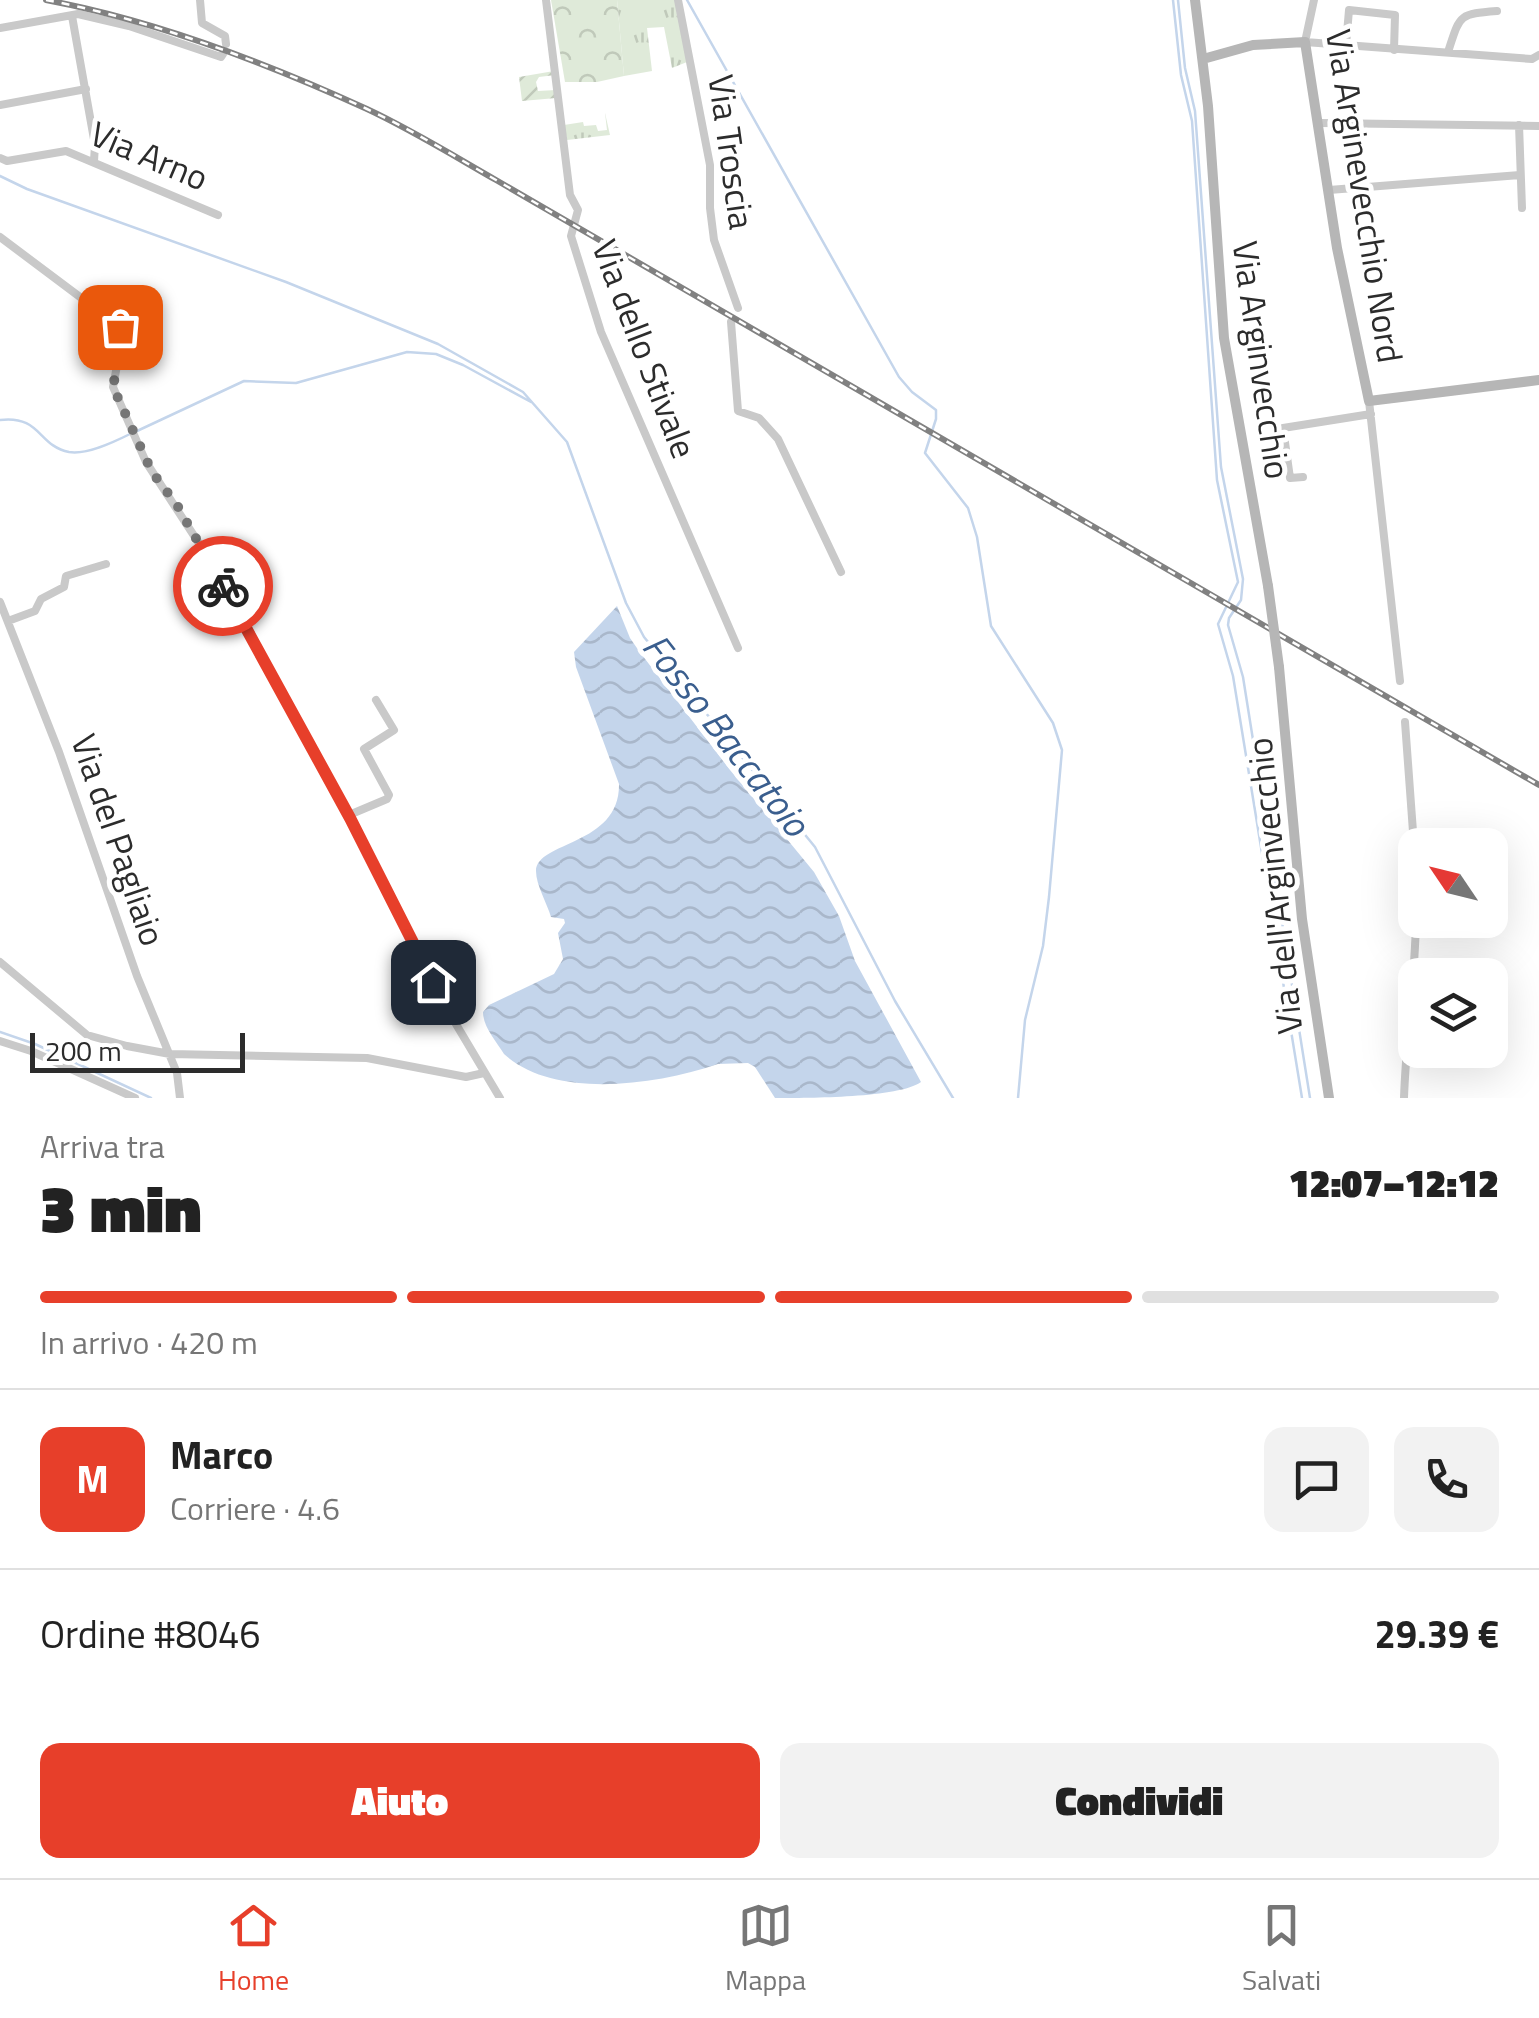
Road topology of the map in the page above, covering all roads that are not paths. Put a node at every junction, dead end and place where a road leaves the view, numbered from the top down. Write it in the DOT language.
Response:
graph roads {
  1 [pos="200,0"];
  2 [pos="546,0"];
  3 [pos="678,0"];
  4 [pos="1195,0"];
  5 [pos="1314,0"];
  6 [pos="1497,11"];
  7 [pos="72,16"];
  8 [pos="0,28"];
  9 [pos="1305,42"];
  10 [pos="226,44"];
  11 [pos="1346,45"];
  12 [pos="1394,50"];
  13 [pos="1448,52"];
  14 [pos="1539,55"];
  15 [pos="222,56"];
  16 [pos="1202,59"];
  17 [pos="86,90"];
  18 [pos="0,104"];
  19 [pos="1320,124"];
  20 [pos="1519,125"];
  21 [pos="1539,126"];
  22 [pos="0,158"];
  23 [pos="94,161"];
  24 [pos="1520,174"];
  25 [pos="1328,190"];
  26 [pos="1522,208"];
  27 [pos="218,215"];
  28 [pos="0,237"];
  29 [pos="10,244"];
  30 [pos="0,248"];
  31 [pos="738,308"];
  32 [pos="732,322"];
  33 [pos="1539,380"];
  34 [pos="1369,400"];
  35 [pos="1371,414"];
  36 [pos="1303,477"];
  37 [pos="106,564"];
  38 [pos="841,572"];
  39 [pos="0,602"];
  40 [pos="8,621"];
  41 [pos="738,648"];
  42 [pos="1278,667"];
  43 [pos="1400,681"];
  44 [pos="376,700"];
  45 [pos="1405,722"];
  46 [pos="349,816"];
  47 [pos="1413,828"];
  48 [pos="1415,938"];
  49 [pos="0,962"];
  50 [pos="0,1041"];
  51 [pos="170,1054"];
  52 [pos="484,1073"];
  53 [pos="135,1098"];
  54 [pos="180,1098"];
  55 [pos="500,1098"];
  56 [pos="1329,1098"];
  57 [pos="1404,1098"];
  1 -- 10 [label="street"];
  2 -- 41 [label="street, Via dello Stivale"];
  3 -- 31 [label="street, Via Troscia"];
  4 -- 16 [label="main road, Via Arginvecchio"];
  5 -- 9 [label="street, Via Arginevecchio Nord"];
  6 -- 13 [label="street"];
  7 -- 8 [label="street"];
  7 -- 15 [label="street"];
  7 -- 17 [label="street"];
  9 -- 11 [label="street"];
  9 -- 16 [label="main road"];
  9 -- 19 [label="main road, Via Arginevecchio Nord"];
  11 -- 12 [label="street"];
  11 -- 12 [label="street"];
  12 -- 13 [label="street"];
  13 -- 14 [label="street"];
  16 -- 42 [label="main road, Via Arginvecchio, bridge"];
  17 -- 18 [label="street"];
  17 -- 23 [label="street"];
  19 -- 20 [label="street"];
  19 -- 25 [label="main road, Via Arginevecchio Nord"];
  20 -- 21 [label="street"];
  20 -- 24 [label="street"];
  22 -- 23 [label="street, Via Arno"];
  23 -- 27 [label="street, Via Arno"];
  24 -- 25 [label="street"];
  24 -- 26 [label="street"];
  25 -- 34 [label="main road, Via Arginevecchio Nord"];
  28 -- 29 [label="street"];
  29 -- 30 [label="street"];
  29 -- 46 [label="street"];
  32 -- 38 [label="street"];
  33 -- 34 [label="main road"];
  34 -- 35 [label="street"];
  35 -- 36 [label="street"];
  35 -- 43 [label="street"];
  37 -- 40 [label="street"];
  39 -- 40 [label="street, Via del Pagliaio"];
  40 -- 51 [label="street, Via del Pagliaio"];
  42 -- 56 [label="main road, Via dell'Arginvecchio"];
  44 -- 46 [label="street"];
  45 -- 47 [label="street"];
  46 -- 52 [label="street"];
  48 -- 57 [label="street"];
  49 -- 51 [label="street"];
  50 -- 53 [label="street"];
  51 -- 52 [label="street"];
  51 -- 54 [label="street, Via del Pagliaio"];
  52 -- 55 [label="street"];
}
